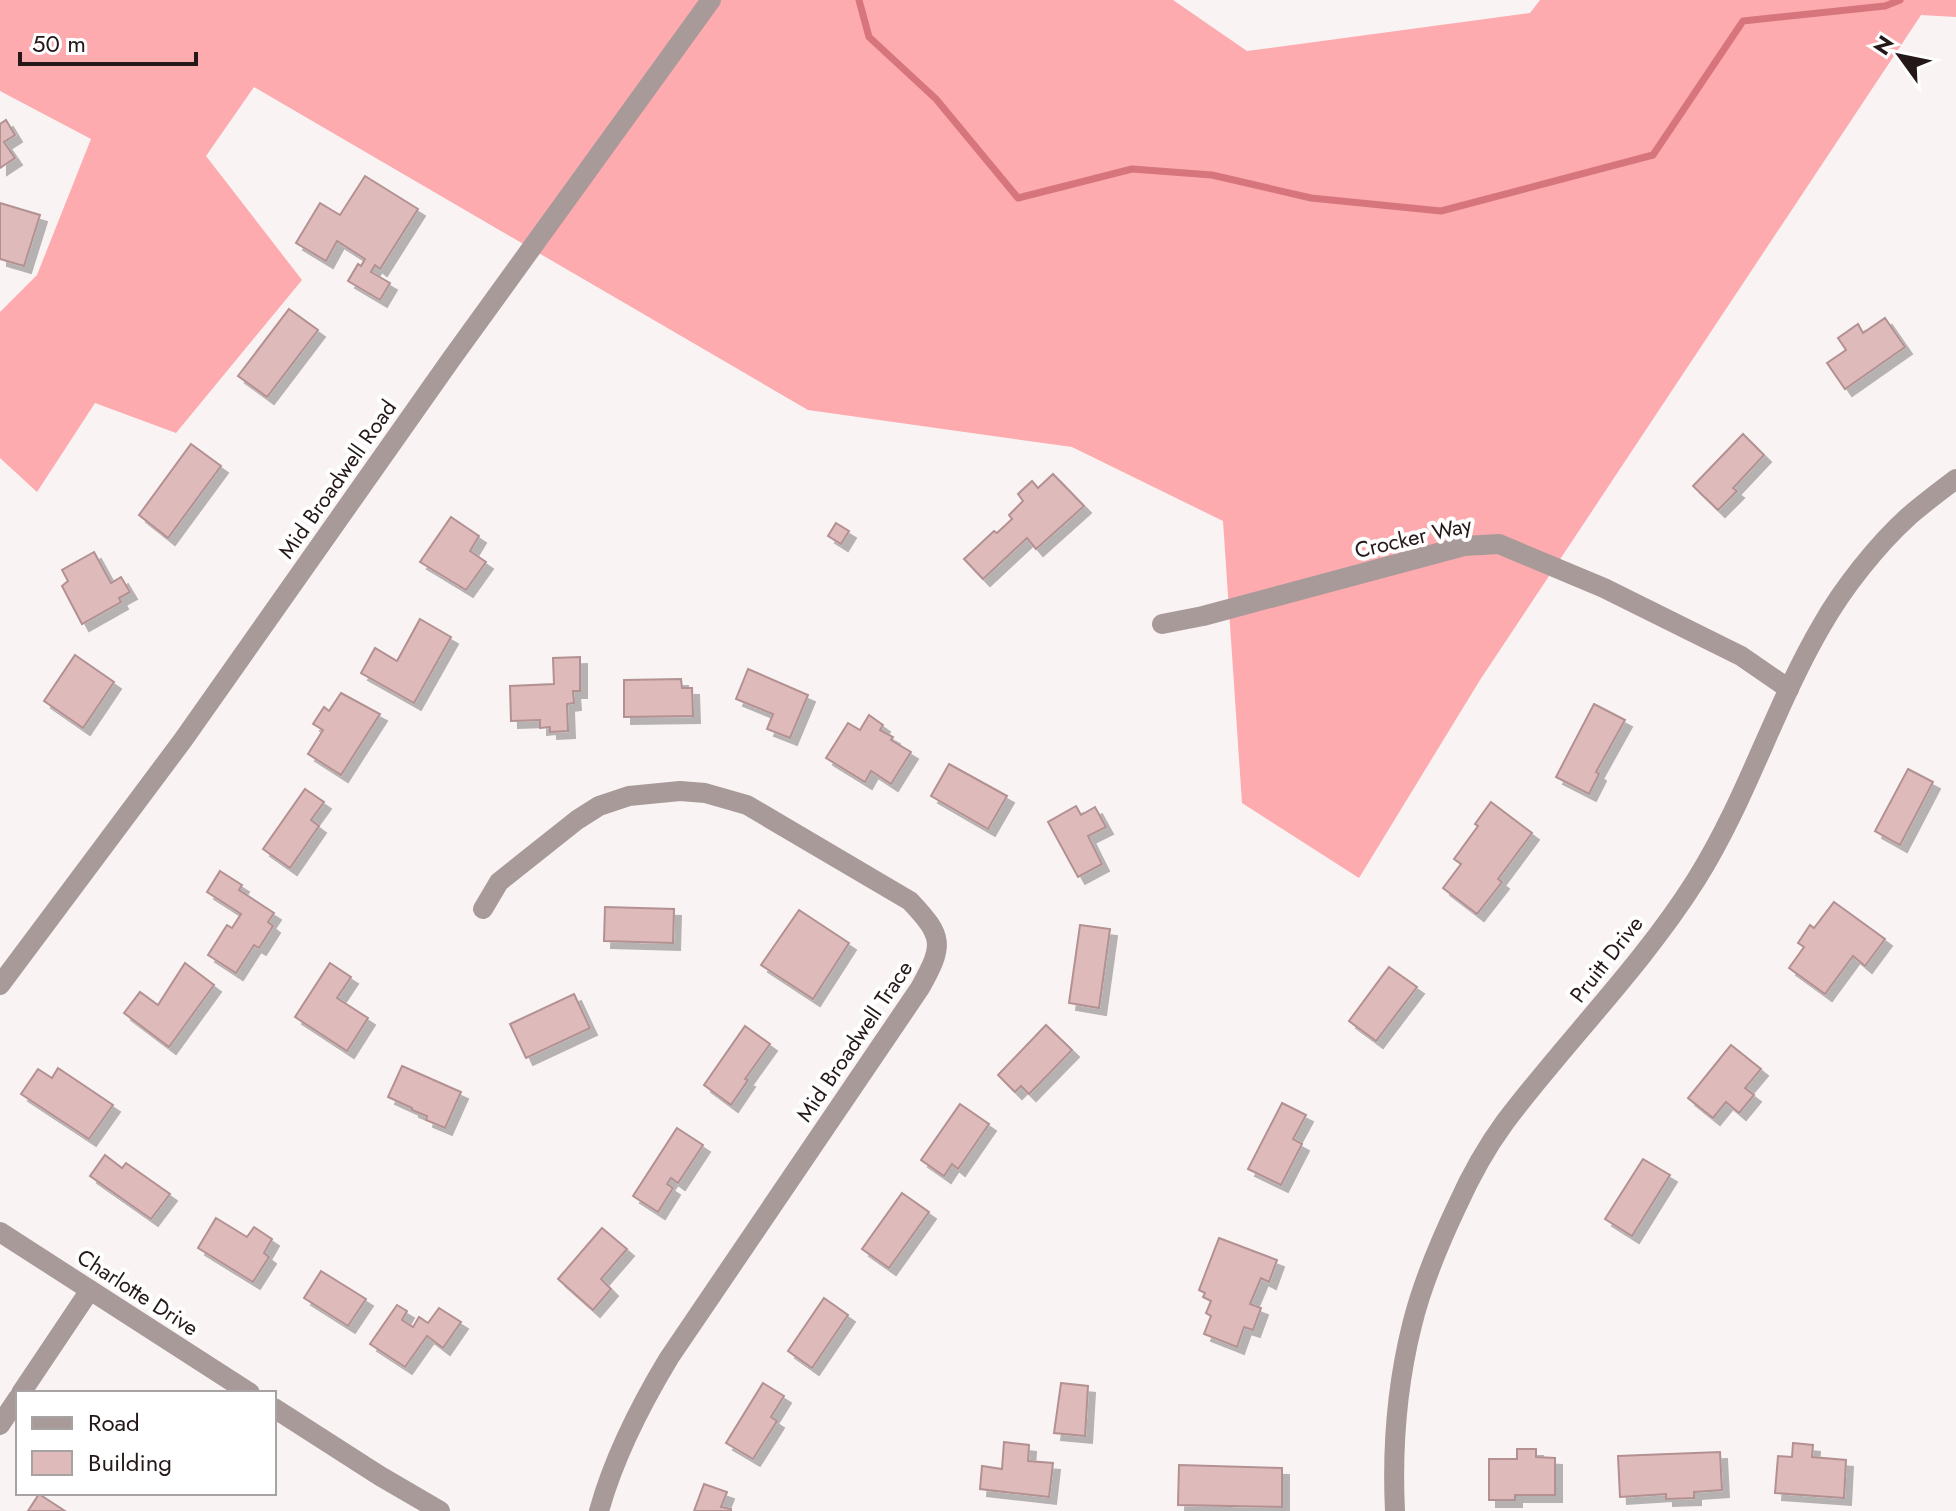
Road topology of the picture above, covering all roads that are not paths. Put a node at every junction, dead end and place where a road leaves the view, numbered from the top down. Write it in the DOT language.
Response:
graph roads {
  1 [pos="711,0"];
  2 [pos="1956,479"];
  3 [pos="1162,624"];
  4 [pos="1789,689"];
  5 [pos="483,909"];
  6 [pos="0,985"];
  7 [pos="0,1232"];
  8 [pos="90,1290"];
  9 [pos="22,1391"];
  10 [pos="247,1391"];
  11 [pos="16,1401"];
  12 [pos="276,1409"];
  13 [pos="0,1425"];
  14 [pos="440,1511"];
  15 [pos="599,1511"];
  16 [pos="1395,1511"];
  1 -- 6 [label="street, Mid Broadwell Road"];
  2 -- 4 [label="street, Pruitt Drive"];
  3 -- 4 [label="street, Crocker Way"];
  4 -- 16 [label="street, Pruitt Drive"];
  5 -- 15 [label="street, Mid Broadwell Trace"];
  7 -- 8 [label="street, Charlotte Drive"];
  8 -- 9 [label="street"];
  8 -- 10 [label="street, Charlotte Drive"];
  11 -- 13 [label="street"];
  12 -- 14 [label="street"];
}
